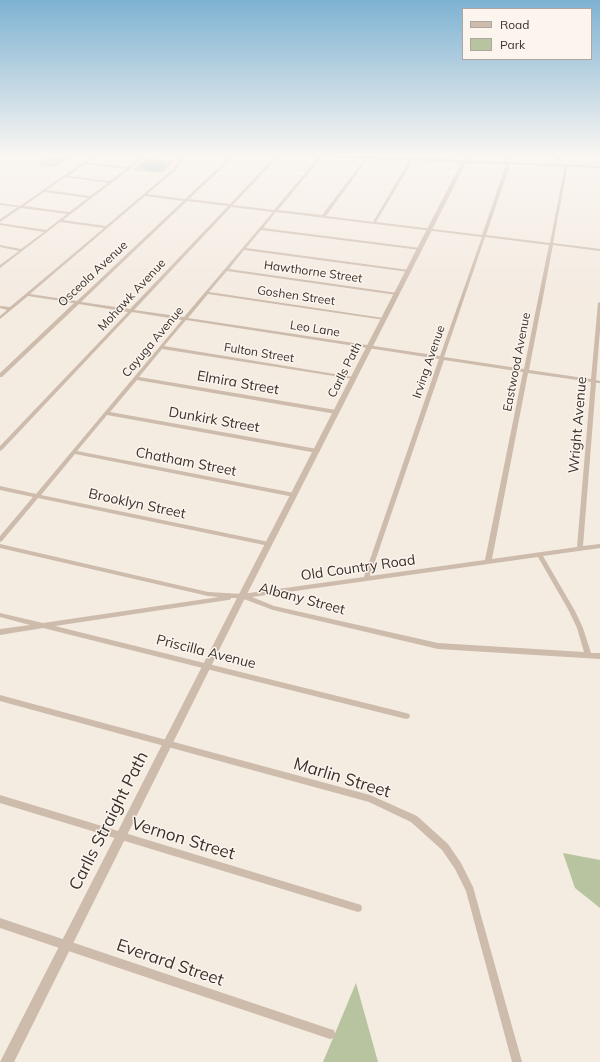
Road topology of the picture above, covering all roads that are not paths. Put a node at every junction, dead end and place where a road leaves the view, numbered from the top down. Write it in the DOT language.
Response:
graph roads {
  1 [pos="0,204"];
  2 [pos="25,204"];
  3 [pos="81,204"];
  4 [pos="134,204"];
  5 [pos="182,204"];
  6 [pos="212,204"];
  7 [pos="231,204"];
  8 [pos="281,204"];
  9 [pos="333,204"];
  10 [pos="386,204"];
  11 [pos="443,204"];
  12 [pos="495,204"];
  13 [pos="559,204"];
  14 [pos="229,206"];
  15 [pos="20,207"];
  16 [pos="275,211"];
  17 [pos="69,213"];
  18 [pos="323,217"];
  19 [pos="0,221"];
  20 [pos="60,221"];
  21 [pos="374,223"];
  22 [pos="0,224"];
  23 [pos="106,227"];
  24 [pos="260,229"];
  25 [pos="430,230"];
  26 [pos="47,231"];
  27 [pos="484,236"];
  28 [pos="551,244"];
  29 [pos="0,246"];
  30 [pos="244,248"];
  31 [pos="420,249"];
  32 [pos="22,250"];
  33 [pos="600,250"];
  34 [pos="0,267"];
  35 [pos="226,270"];
  36 [pos="409,270"];
  37 [pos="206,293"];
  38 [pos="397,294"];
  39 [pos="27,295"];
  40 [pos="78,302"];
  41 [pos="600,302"];
  42 [pos="0,307"];
  43 [pos="11,309"];
  44 [pos="131,311"];
  45 [pos="0,318"];
  46 [pos="185,319"];
  47 [pos="384,319"];
  48 [pos="161,347"];
  49 [pos="369,347"];
  50 [pos="441,358"];
  51 [pos="525,371"];
  52 [pos="0,376"];
  53 [pos="136,378"];
  54 [pos="353,378"];
  55 [pos="593,381"];
  56 [pos="600,382"];
  57 [pos="336,412"];
  58 [pos="106,413"];
  59 [pos="0,449"];
  60 [pos="317,451"];
  61 [pos="74,452"];
  62 [pos="0,488"];
  63 [pos="294,495"];
  64 [pos="37,496"];
  65 [pos="0,540"];
  66 [pos="269,544"];
  67 [pos="0,546"];
  68 [pos="600,546"];
  69 [pos="580,549"];
  70 [pos="539,554"];
  71 [pos="488,562"];
  72 [pos="366,579"];
  73 [pos="242,596"];
  74 [pos="0,615"];
  75 [pos="42,625"];
  76 [pos="0,632"];
  77 [pos="589,656"];
  78 [pos="600,656"];
  79 [pos="207,665"];
  80 [pos="0,698"];
  81 [pos="406,716"];
  82 [pos="167,744"];
  83 [pos="0,799"];
  84 [pos="121,836"];
  85 [pos="358,908"];
  86 [pos="0,923"];
  87 [pos="66,945"];
  88 [pos="330,1034"];
  89 [pos="7,1062"];
  90 [pos="517,1062"];
  1 -- 15 [label="street"];
  2 -- 15 [label="street"];
  3 -- 17 [label="street"];
  4 -- 23 [label="street"];
  5 -- 40 [label="street, Osceola Avenue"];
  6 -- 14 [label="street"];
  7 -- 14 [label="street, Mohawk Avenue"];
  8 -- 16 [label="street, Cayuga Avenue"];
  9 -- 18 [label="street"];
  10 -- 21 [label="street"];
  11 -- 25 [label="street, Carlls Path"];
  12 -- 27 [label="street, Irving Avenue"];
  13 -- 28 [label="street, Eastwood Avenue"];
  14 -- 16 [label="street"];
  14 -- 44 [label="street, Mohawk Avenue"];
  15 -- 17 [label="street"];
  15 -- 19 [label="street"];
  16 -- 18 [label="street"];
  16 -- 24 [label="street, Cayuga Avenue"];
  17 -- 20 [label="street"];
  18 -- 21 [label="street"];
  20 -- 23 [label="street"];
  20 -- 26 [label="street"];
  21 -- 25 [label="street"];
  22 -- 26 [label="street"];
  23 -- 39 [label="street"];
  24 -- 30 [label="street, Cayuga Avenue"];
  24 -- 31 [label="street"];
  25 -- 27 [label="street"];
  25 -- 31 [label="street, Carlls Path"];
  26 -- 32 [label="street"];
  27 -- 28 [label="street"];
  27 -- 50 [label="street, Irving Avenue"];
  28 -- 33 [label="street"];
  28 -- 51 [label="street, Eastwood Avenue"];
  29 -- 32 [label="street"];
  30 -- 35 [label="street, Cayuga Avenue"];
  30 -- 36 [label="street"];
  31 -- 36 [label="street, Carlls Path"];
  32 -- 34 [label="street"];
  35 -- 37 [label="street, Cayuga Avenue"];
  35 -- 38 [label="street, Hawthorne Street"];
  36 -- 38 [label="street, Carlls Path"];
  37 -- 46 [label="street, Cayuga Avenue"];
  37 -- 47 [label="street, Goshen Street"];
  38 -- 47 [label="street, Carlls Path"];
  39 -- 40 [label="street, Leo Lane"];
  39 -- 43 [label="street"];
  40 -- 44 [label="street, Leo Lane"];
  40 -- 52 [label="street, Osceola Avenue"];
  41 -- 55 [label="street, Wright Avenue"];
  42 -- 43 [label="street"];
  43 -- 45 [label="street"];
  44 -- 46 [label="street, Leo Lane"];
  44 -- 59 [label="street, Mohawk Avenue"];
  46 -- 48 [label="street, Cayuga Avenue"];
  46 -- 49 [label="street, Leo Lane"];
  47 -- 49 [label="street, Carlls Path"];
  48 -- 53 [label="street, Cayuga Avenue"];
  48 -- 54 [label="street, Fulton Street"];
  49 -- 50 [label="street, Leo Lane"];
  49 -- 54 [label="street, Carlls Path"];
  50 -- 51 [label="street, Leo Lane"];
  50 -- 72 [label="street, Irving Avenue"];
  51 -- 55 [label="street, Leo Lane"];
  51 -- 71 [label="street, Eastwood Avenue"];
  53 -- 57 [label="street, Elmira Street"];
  53 -- 58 [label="street, Cayuga Avenue"];
  54 -- 57 [label="street, Carlls Path"];
  55 -- 56 [label="street, Leo Lane"];
  55 -- 69 [label="street, Wright Avenue"];
  57 -- 60 [label="street, Carlls Path"];
  58 -- 60 [label="street, Dunkirk Street"];
  58 -- 61 [label="street, Cayuga Avenue"];
  60 -- 63 [label="street, Carlls Path"];
  61 -- 63 [label="street, Chatham Street"];
  61 -- 64 [label="street, Cayuga Avenue"];
  62 -- 64 [label="street, Brooklyn Street"];
  63 -- 66 [label="street, Carlls Path"];
  64 -- 65 [label="street, Cayuga Avenue"];
  64 -- 66 [label="street, Brooklyn Street"];
  66 -- 73 [label="street, Carlls Path"];
  67 -- 73 [label="street, Albany Street"];
  68 -- 69 [label="street, Old Country Road"];
  69 -- 70 [label="street, Old Country Road"];
  70 -- 71 [label="street, Old Country Road"];
  70 -- 77 [label="street"];
  71 -- 72 [label="street, Old Country Road"];
  72 -- 73 [label="street, Old Country Road"];
  73 -- 75 [label="street, Old Country Road"];
  73 -- 77 [label="street, Albany Street"];
  73 -- 79 [label="street, Carlls Straight Path"];
  74 -- 75 [label="street, Priscilla Avenue"];
  75 -- 76 [label="street, Old Country Road"];
  75 -- 79 [label="street, Priscilla Avenue"];
  77 -- 78 [label="street, Albany Street"];
  79 -- 81 [label="street, Priscilla Avenue"];
  79 -- 82 [label="street, Carlls Straight Path"];
  80 -- 82 [label="street, Marlin Street"];
  82 -- 84 [label="street, Carlls Straight Path"];
  82 -- 90 [label="street, Marlin Street"];
  83 -- 84 [label="street, Vernon Street"];
  84 -- 85 [label="street, Vernon Street"];
  84 -- 87 [label="street, Carlls Straight Path"];
  86 -- 87 [label="street, Everard Street"];
  87 -- 88 [label="street, Everard Street"];
  87 -- 89 [label="street, Carlls Straight Path"];
}
